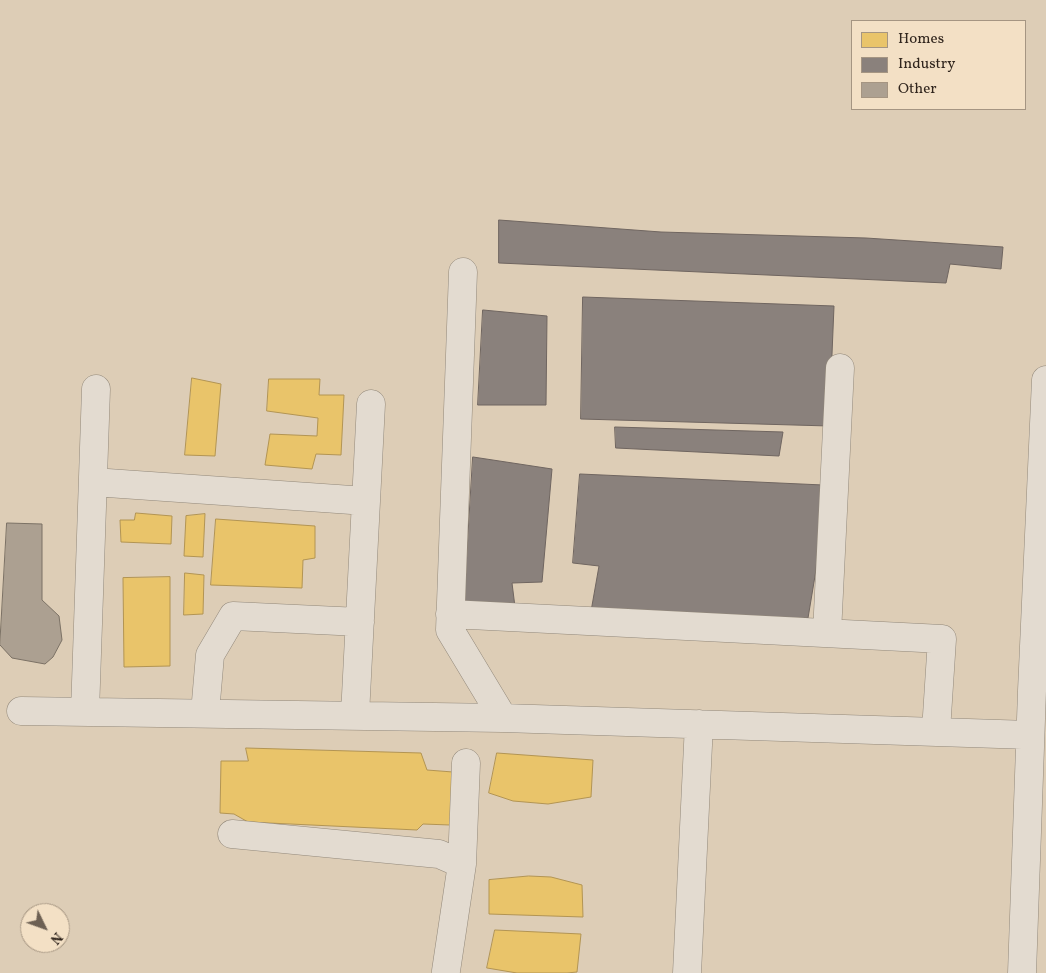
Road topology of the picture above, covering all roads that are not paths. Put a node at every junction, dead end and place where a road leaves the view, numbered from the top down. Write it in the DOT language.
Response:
graph roads {
  1 [pos="463,272"];
  2 [pos="840,368"];
  3 [pos="1046,380"];
  4 [pos="96,389"];
  5 [pos="371,404"];
  6 [pos="93,482"];
  7 [pos="366,501"];
  8 [pos="450,614"];
  9 [pos="360,622"];
  10 [pos="827,633"];
  11 [pos="21,711"];
  12 [pos="85,712"];
  13 [pos="205,713"];
  14 [pos="355,715"];
  15 [pos="503,718"];
  16 [pos="698,724"];
  17 [pos="936,731"];
  18 [pos="1030,735"];
  19 [pos="466,763"];
  20 [pos="1037,793"];
  21 [pos="232,834"];
  22 [pos="462,864"];
  23 [pos="452,972"];
  24 [pos="687,973"];
  25 [pos="1022,973"];
  1 -- 8 [label="street"];
  2 -- 10 [label="street"];
  3 -- 18 [label="street"];
  4 -- 6 [label="street"];
  5 -- 7 [label="street"];
  6 -- 7 [label="street"];
  6 -- 12 [label="street"];
  7 -- 9 [label="street"];
  8 -- 10 [label="street"];
  8 -- 15 [label="street"];
  9 -- 13 [label="street"];
  9 -- 14 [label="street"];
  10 -- 17 [label="street"];
  11 -- 12 [label="street"];
  12 -- 13 [label="street"];
  13 -- 14 [label="street"];
  14 -- 15 [label="street"];
  15 -- 16 [label="street"];
  16 -- 17 [label="street"];
  16 -- 24 [label="street"];
  17 -- 18 [label="street"];
  18 -- 20 [label="street"];
  19 -- 22 [label="street"];
  20 -- 25 [label="street"];
  21 -- 22 [label="street"];
  22 -- 23 [label="street"];
}
